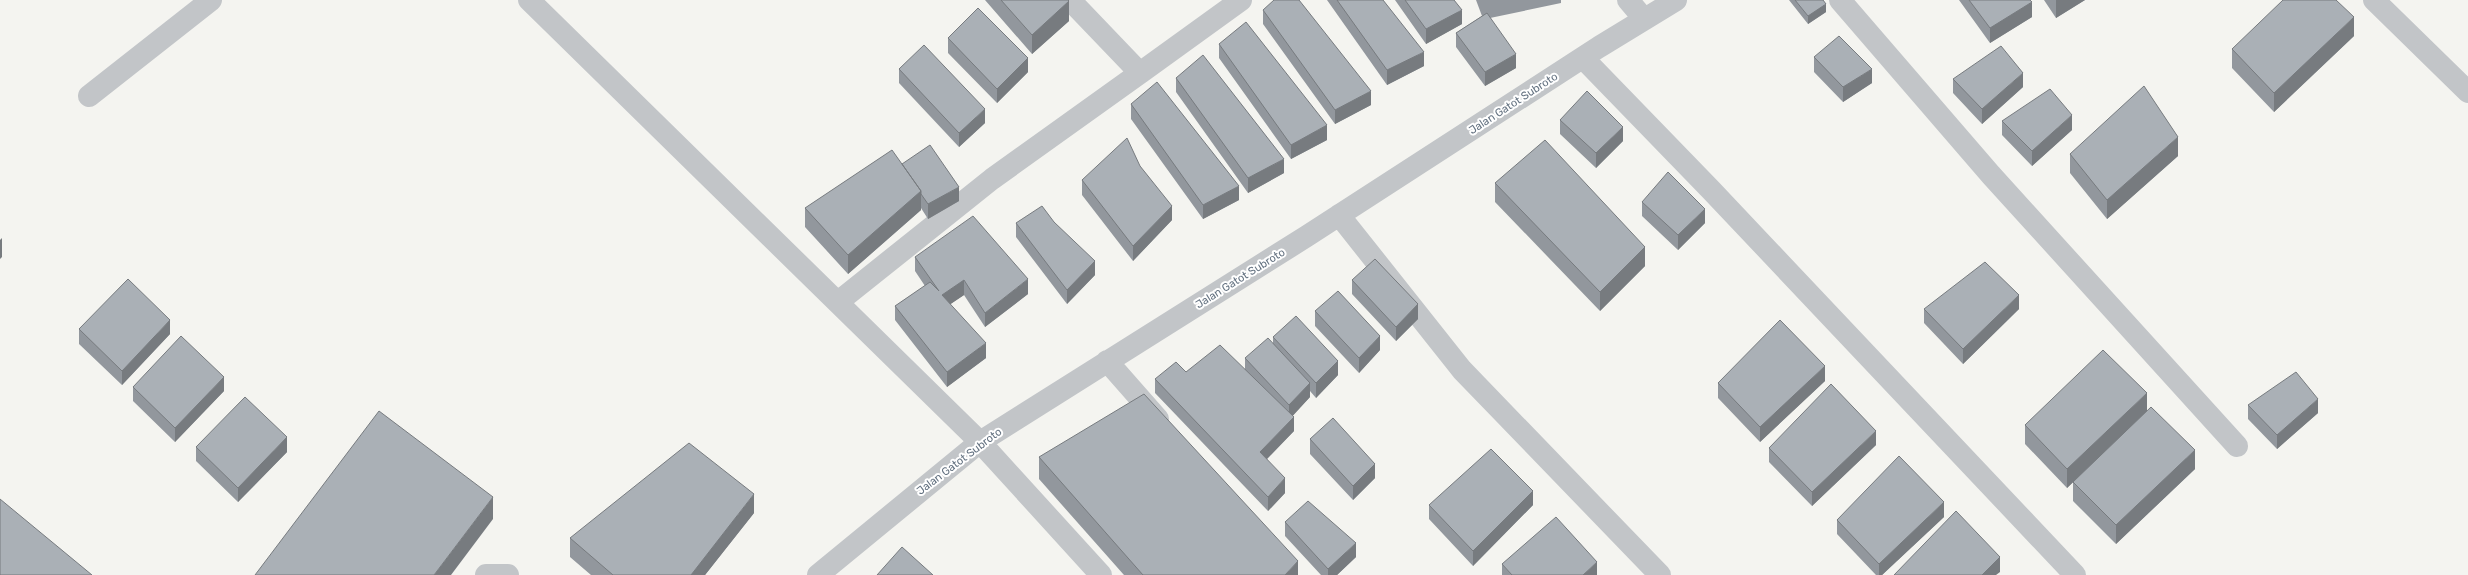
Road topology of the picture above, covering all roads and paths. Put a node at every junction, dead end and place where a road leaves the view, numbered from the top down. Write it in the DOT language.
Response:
graph roads {
  1 [pos="211,0"];
  2 [pos="529,0"];
  3 [pos="1070,0"];
  4 [pos="1242,0"];
  5 [pos="1628,0"];
  6 [pos="1676,0"];
  7 [pos="1840,0"];
  8 [pos="2374,0"];
  9 [pos="1644,19"];
  10 [pos="1583,58"];
  11 [pos="1140,73"];
  12 [pos="2468,92"];
  13 [pos="89,96"];
  14 [pos="1339,215"];
  15 [pos="838,302"];
  16 [pos="1107,361"];
  17 [pos="1170,432"];
  18 [pos="980,442"];
  19 [pos="2237,446"];
  20 [pos="486,575"];
  21 [pos="508,575"];
  22 [pos="818,575"];
  23 [pos="1101,575"];
  24 [pos="1660,575"];
  25 [pos="2075,575"];
  1 -- 13 [label="street"];
  2 -- 15 [label="street"];
  3 -- 11 [label="street"];
  4 -- 11 [label="street"];
  5 -- 9 [label="street"];
  6 -- 9 [label="street, Jalan Gatot Subroto"];
  7 -- 19 [label="street"];
  8 -- 12 [label="street"];
  9 -- 10 [label="street, Jalan Gatot Subroto"];
  10 -- 14 [label="street, Jalan Gatot Subroto"];
  10 -- 25 [label="street"];
  11 -- 15 [label="street"];
  14 -- 16 [label="street, Jalan Gatot Subroto"];
  14 -- 24 [label="street"];
  15 -- 18 [label="street"];
  16 -- 17 [label="street"];
  16 -- 18 [label="street, Jalan Gatot Subroto"];
  18 -- 22 [label="street, Jalan Gatot Subroto"];
  18 -- 23 [label="street"];
  20 -- 21 [label="street"];
}
